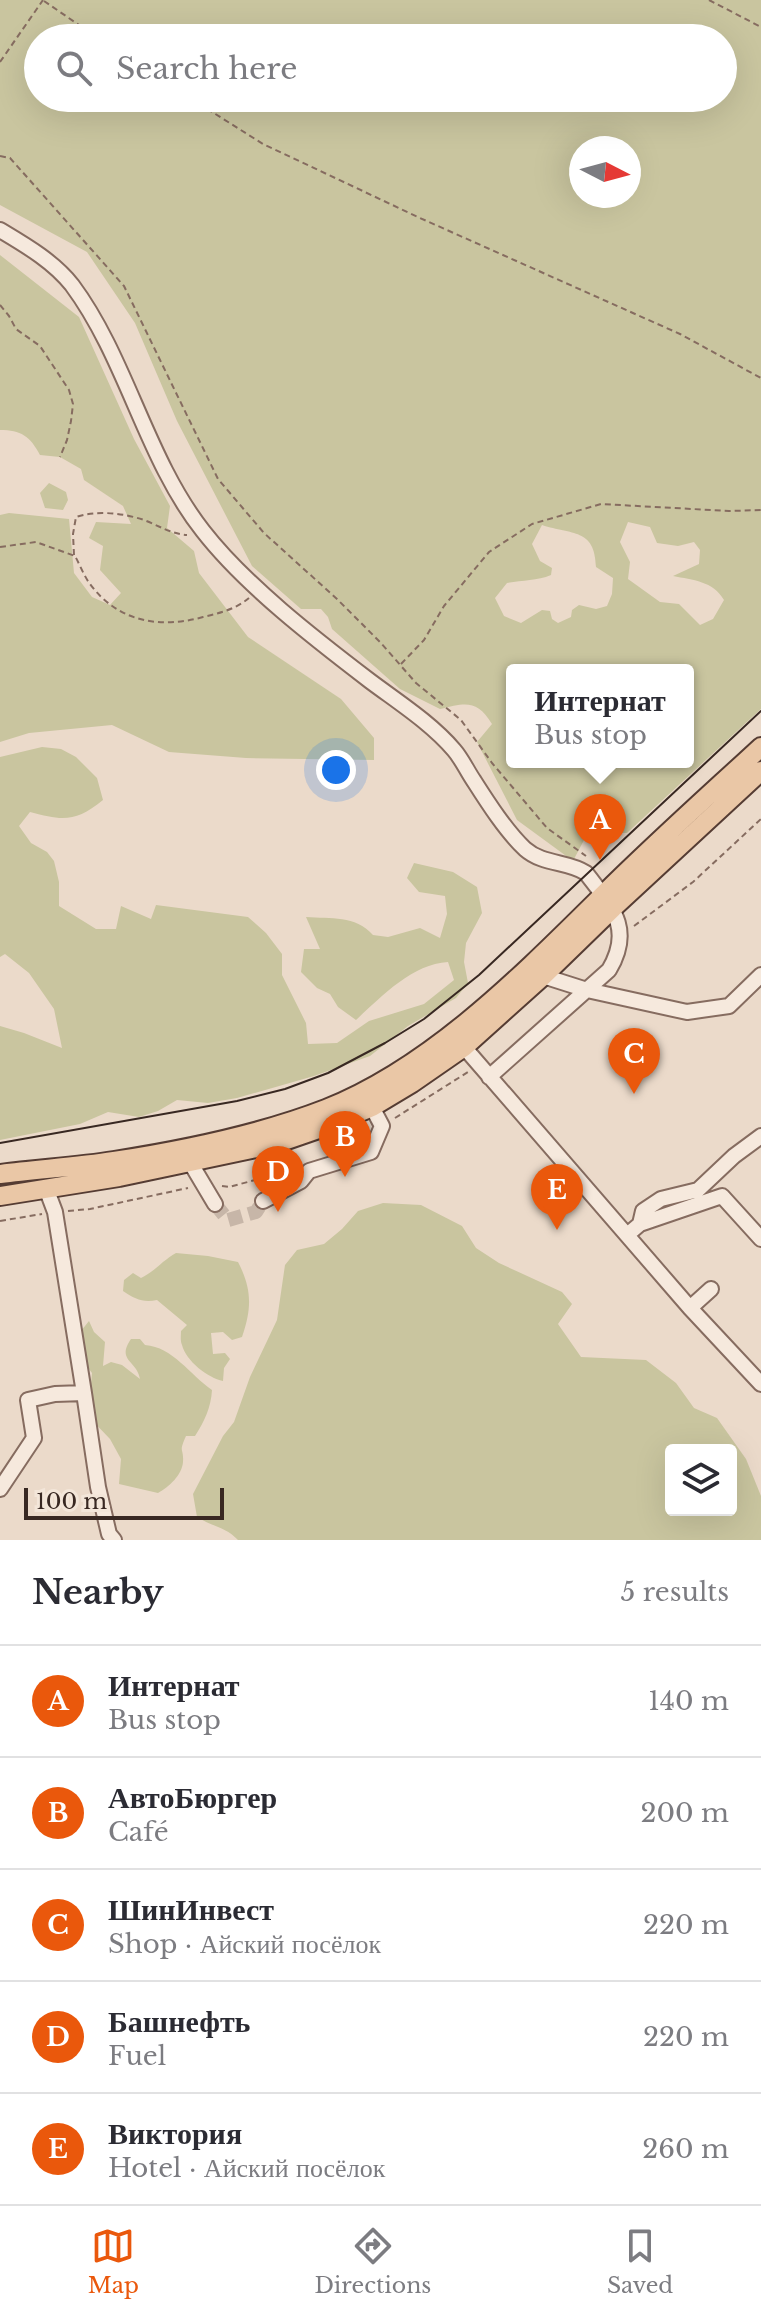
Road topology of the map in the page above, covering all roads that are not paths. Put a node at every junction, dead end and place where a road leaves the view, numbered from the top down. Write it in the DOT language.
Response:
graph roads {
  1 [pos="0,230"];
  2 [pos="761,747"];
  3 [pos="761,771"];
  4 [pos="612,909"];
  5 [pos="761,975"];
  6 [pos="543,976"];
  7 [pos="587,990"];
  8 [pos="464,1047"];
  9 [pos="489,1077"];
  10 [pos="372,1107"];
  11 [pos="761,1136"];
  12 [pos="190,1162"];
  13 [pos="0,1174"];
  14 [pos="46,1188"];
  15 [pos="0,1196"];
  16 [pos="263,1201"];
  17 [pos="215,1204"];
  18 [pos="640,1224"];
  19 [pos="627,1235"];
  20 [pos="761,1239"];
  21 [pos="711,1289"];
  22 [pos="690,1308"];
  23 [pos="761,1384"];
  24 [pos="84,1393"];
  25 [pos="0,1489"];
  26 [pos="114,1540"];
  1 -- 4 [label="street"];
  2 -- 4 [label="main road"];
  3 -- 4 [label="main road"];
  4 -- 6 [label="main road"];
  4 -- 7 [label="street"];
  4 -- 13 [label="main road"];
  5 -- 7 [label="street"];
  6 -- 7 [label="street"];
  6 -- 8 [label="main road"];
  7 -- 9 [label="street"];
  8 -- 9 [label="street"];
  8 -- 10 [label="main road"];
  9 -- 19 [label="street"];
  10 -- 12 [label="main road"];
  10 -- 16 [label="street"];
  11 -- 18 [label="street"];
  12 -- 14 [label="main road"];
  12 -- 17 [label="street"];
  14 -- 15 [label="main road"];
  14 -- 24 [label="street"];
  18 -- 19 [label="street"];
  18 -- 20 [label="street"];
  19 -- 22 [label="street"];
  21 -- 22 [label="street"];
  22 -- 23 [label="street"];
  24 -- 25 [label="street"];
  24 -- 26 [label="street"];
}
